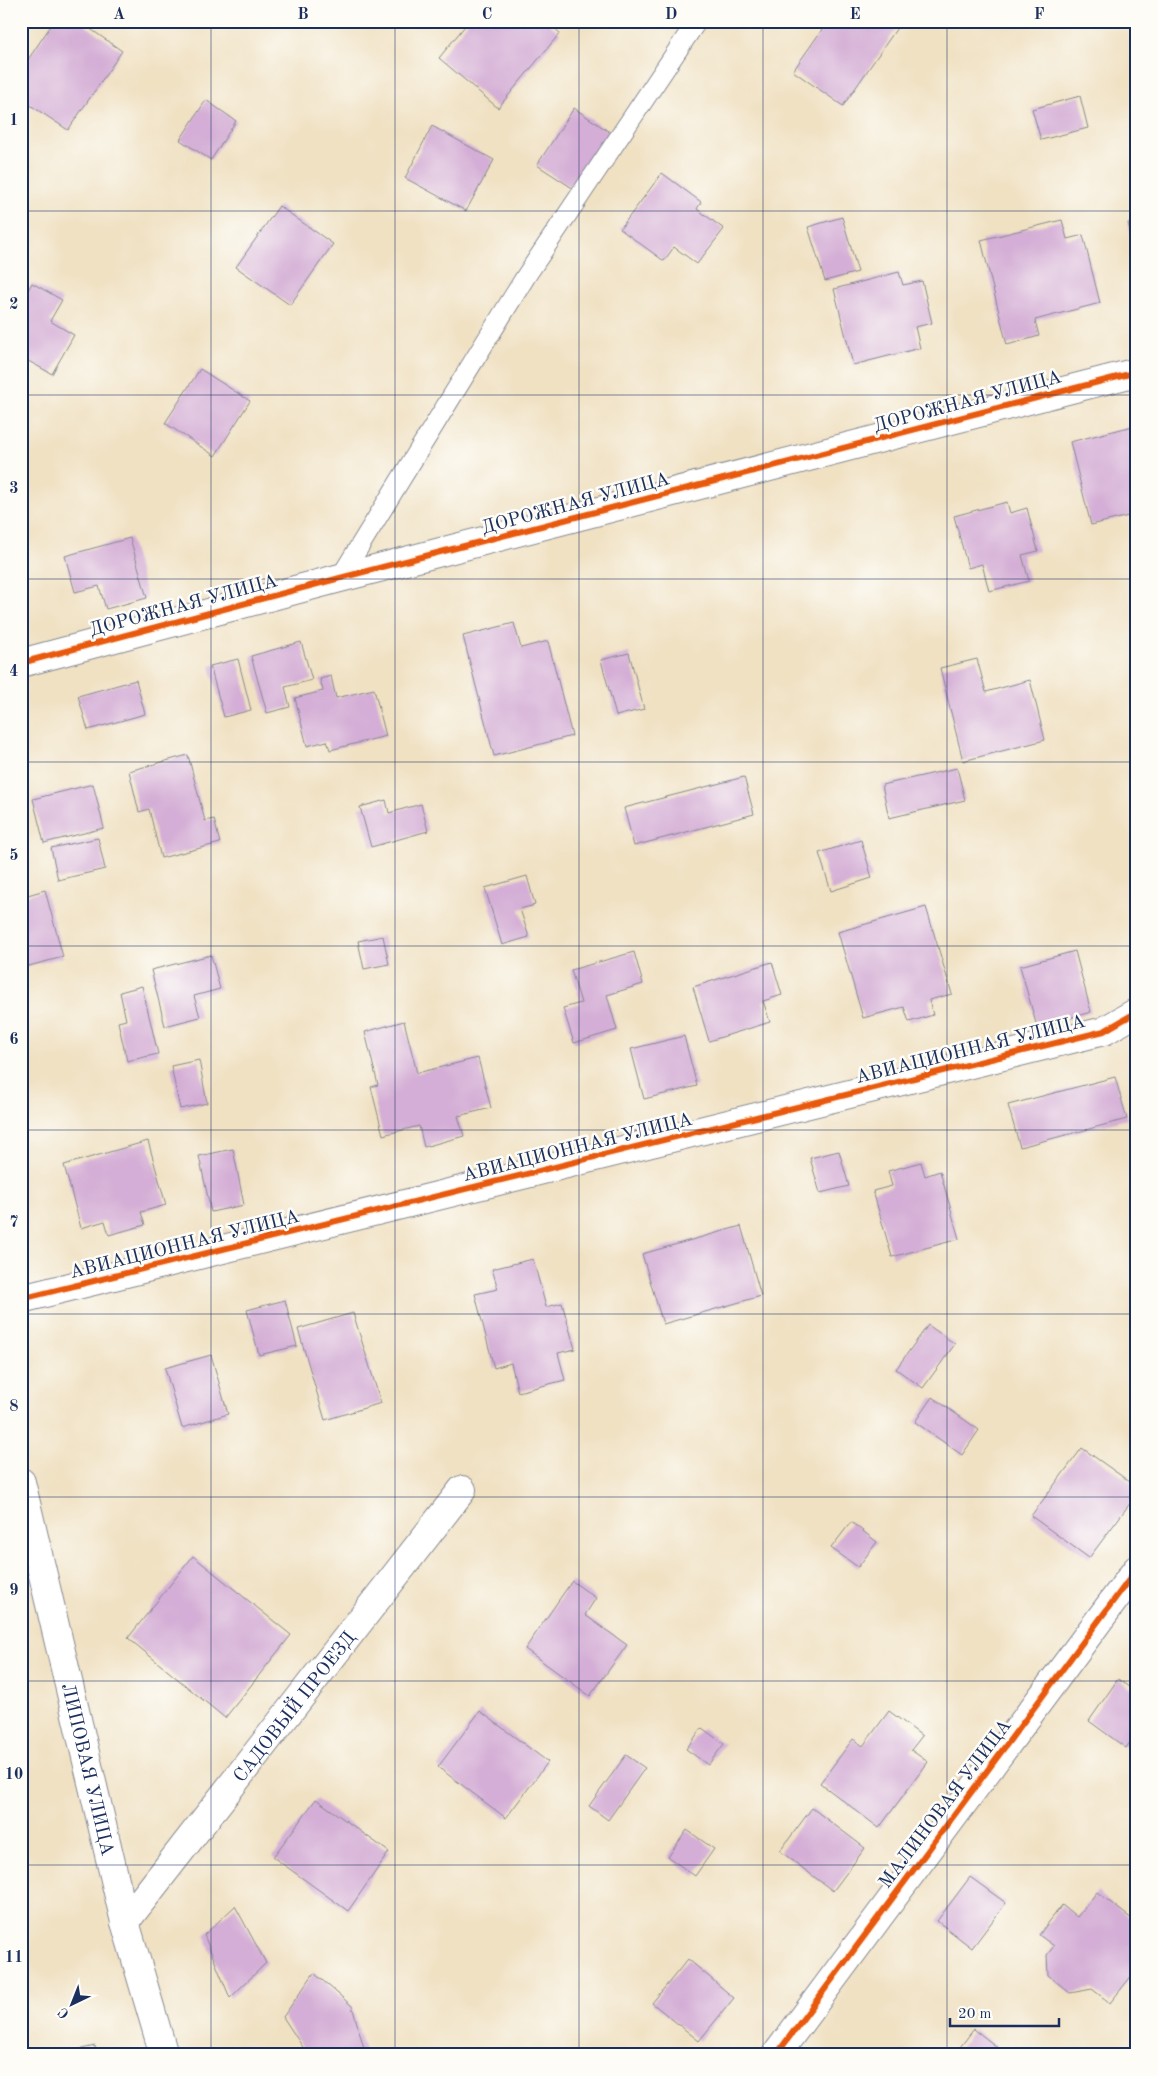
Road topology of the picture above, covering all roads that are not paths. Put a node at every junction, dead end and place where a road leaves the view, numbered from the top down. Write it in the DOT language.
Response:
graph roads {
  1 [pos="697,21"];
  2 [pos="1137,372"];
  3 [pos="340,578"];
  4 [pos="21,663"];
  5 [pos="1137,1012"];
  6 [pos="21,1299"];
  7 [pos="21,1482"];
  8 [pos="462,1490"];
  9 [pos="1137,1569"];
  10 [pos="124,1922"];
  11 [pos="164,2055"];
  12 [pos="776,2055"];
  1 -- 3 [label="lane"];
  2 -- 3 [label="street, ДОРОЖНАЯ УЛИЦА"];
  3 -- 4 [label="street, ДОРОЖНАЯ УЛИЦА"];
  5 -- 6 [label="street, АВИАЦИОННАЯ УЛИЦА"];
  7 -- 10 [label="street, ЛИПОВАЯ УЛИЦА"];
  8 -- 10 [label="street, САДОВЫЙ ПРОЕЗД"];
  9 -- 12 [label="street, МАЛИНОВАЯ УЛИЦА"];
  10 -- 11 [label="street, ЛИПОВАЯ УЛИЦА"];
}
